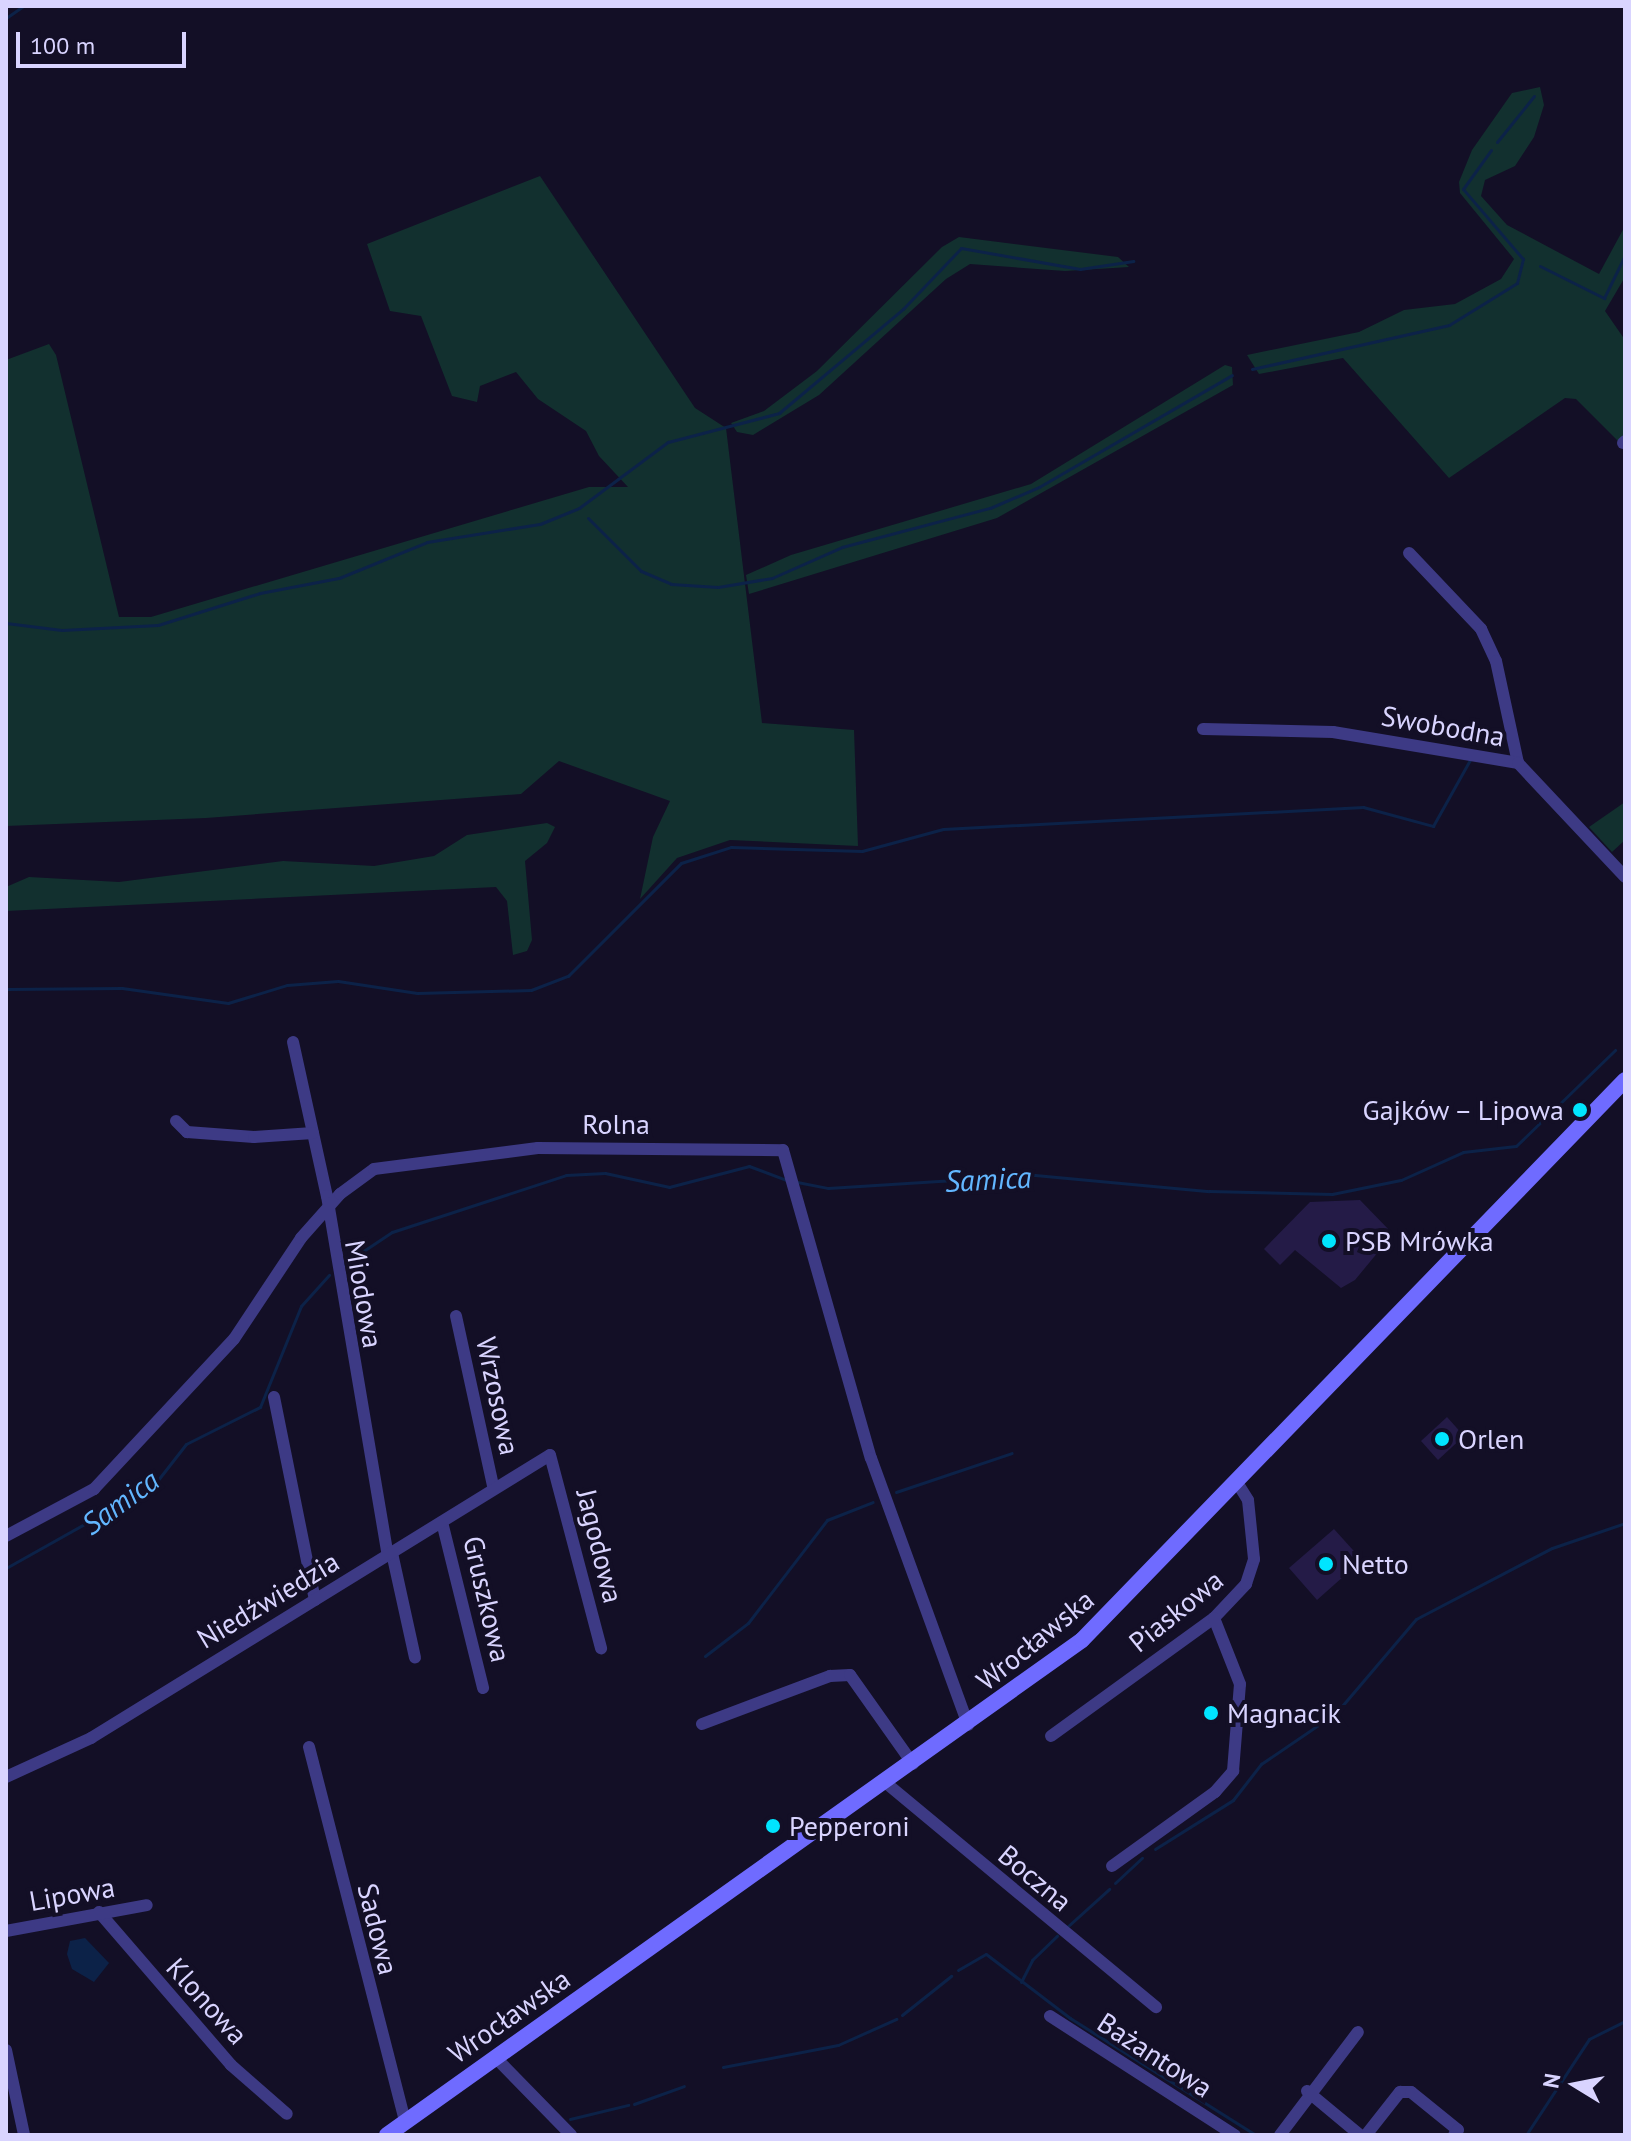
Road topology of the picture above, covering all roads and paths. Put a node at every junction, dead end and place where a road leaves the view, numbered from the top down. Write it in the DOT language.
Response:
graph roads {
  1 [pos="1409,553"];
  2 [pos="1203,729"];
  3 [pos="1518,763"];
  4 [pos="1625,877"];
  5 [pos="293,1042"];
  6 [pos="1625,1080"];
  7 [pos="176,1121"];
  8 [pos="313,1133"];
  9 [pos="325,1211"];
  10 [pos="456,1316"];
  11 [pos="274,1397"];
  12 [pos="550,1455"];
  13 [pos="1238,1484"];
  14 [pos="493,1486"];
  15 [pos="442,1522"];
  16 [pos="6,1536"];
  17 [pos="390,1554"];
  18 [pos="315,1600"];
  19 [pos="1214,1618"];
  20 [pos="601,1648"];
  21 [pos="415,1658"];
  22 [pos="483,1688"];
  23 [pos="702,1724"];
  24 [pos="968,1725"];
  25 [pos="1051,1736"];
  26 [pos="309,1747"];
  27 [pos="913,1764"];
  28 [pos="6,1777"];
  29 [pos="886,1783"];
  30 [pos="1112,1866"];
  31 [pos="147,1905"];
  32 [pos="99,1912"];
  33 [pos="6,1931"];
  34 [pos="1156,2007"];
  35 [pos="1050,2016"];
  36 [pos="1358,2032"];
  37 [pos="6,2050"];
  38 [pos="495,2057"];
  39 [pos="1307,2091"];
  40 [pos="287,2114"];
  41 [pos="405,2121"];
  42 [pos="390,2134"];
  43 [pos="24,2135"];
  44 [pos="571,2135"];
  45 [pos="1235,2135"];
  46 [pos="1280,2135"];
  47 [pos="1363,2135"];
  48 [pos="1454,2135"];
  1 -- 3 [label="street"];
  2 -- 3 [label="street, Swobodna"];
  3 -- 4 [label="street, Swobodna"];
  5 -- 8 [label="street, Miodowa"];
  6 -- 13 [label="main road, Wrocławska"];
  7 -- 8 [label="street"];
  8 -- 9 [label="street, Miodowa"];
  9 -- 16 [label="street, Rolna"];
  9 -- 17 [label="street, Miodowa"];
  9 -- 24 [label="street, Rolna"];
  10 -- 14 [label="street, Wrzosowa"];
  11 -- 18 [label="street"];
  12 -- 14 [label="street, Niedźwiedzia"];
  12 -- 20 [label="street, Jagodowa"];
  13 -- 19 [label="street, Piaskowa"];
  13 -- 24 [label="main road, Wrocławska"];
  14 -- 15 [label="street, Niedźwiedzia"];
  15 -- 17 [label="street, Niedźwiedzia"];
  15 -- 22 [label="street, Gruszkowa"];
  17 -- 18 [label="street, Niedźwiedzia"];
  17 -- 21 [label="street, Miodowa"];
  18 -- 28 [label="street, Niedźwiedzia"];
  19 -- 25 [label="street, Piaskowa"];
  19 -- 30 [label="street"];
  23 -- 27 [label="street"];
  24 -- 27 [label="main road, Wrocławska"];
  26 -- 41 [label="street, Sadowa"];
  27 -- 29 [label="main road, Wrocławska"];
  29 -- 34 [label="street, Boczna"];
  29 -- 38 [label="main road, Wrocławska"];
  31 -- 32 [label="street, Lipowa"];
  32 -- 33 [label="street, Lipowa"];
  32 -- 40 [label="street, Klonowa"];
  35 -- 45 [label="street, Bażantowa"];
  36 -- 39 [label="street"];
  37 -- 43 [label="street"];
  38 -- 41 [label="main road, Wrocławska"];
  38 -- 44 [label="street"];
  39 -- 46 [label="street"];
  39 -- 47 [label="street"];
  41 -- 42 [label="main road, Wrocławska"];
  47 -- 48 [label="street"];
}
